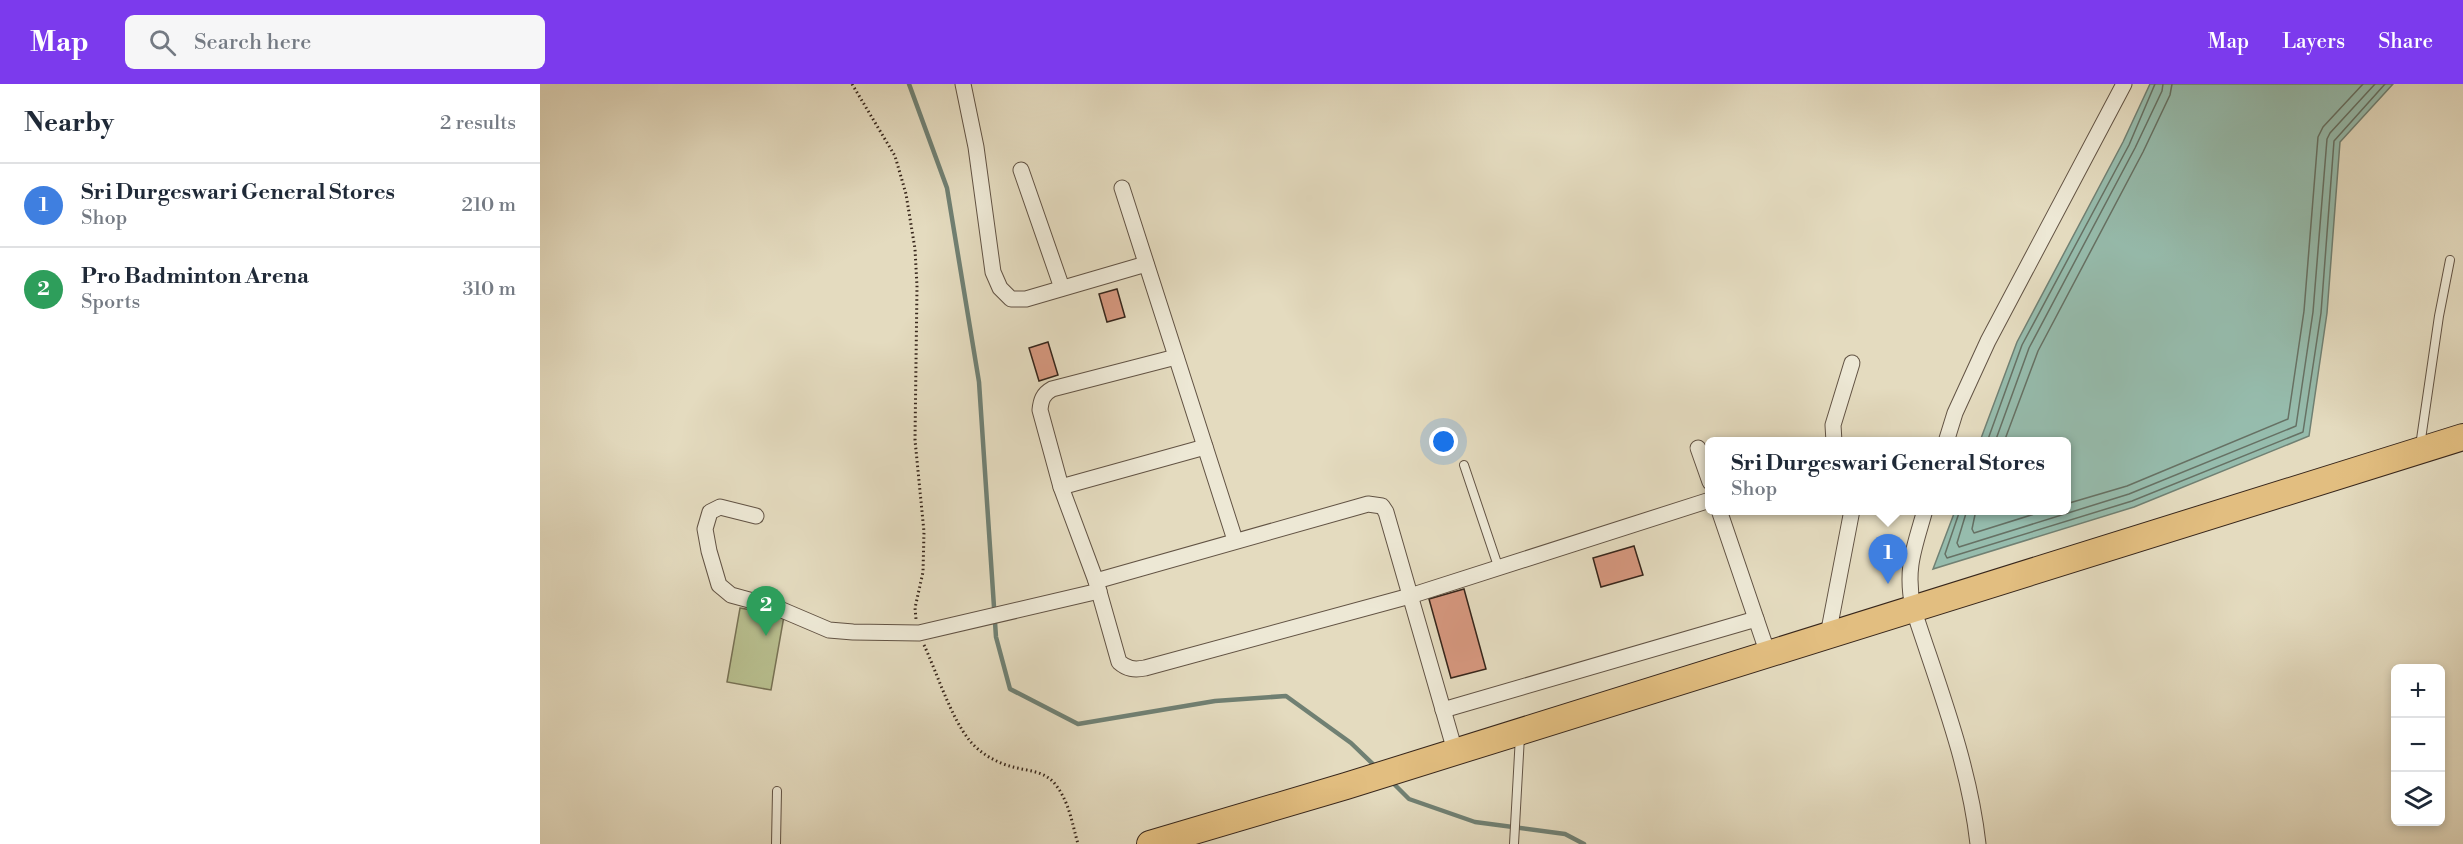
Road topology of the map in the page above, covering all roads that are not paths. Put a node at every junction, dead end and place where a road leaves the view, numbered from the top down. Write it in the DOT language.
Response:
graph roads {
  1 [pos="963,84"];
  2 [pos="2124,84"];
  3 [pos="1021,170"];
  4 [pos="1122,188"];
  5 [pos="2450,261"];
  6 [pos="1146,264"];
  7 [pos="1062,288"];
  8 [pos="1176,357"];
  9 [pos="1852,363"];
  10 [pos="1834,437"];
  11 [pos="1947,437"];
  12 [pos="2463,437"];
  13 [pos="1205,447"];
  14 [pos="1698,448"];
  15 [pos="2419,450"];
  16 [pos="1464,465"];
  17 [pos="1705,468"];
  18 [pos="1062,487"];
  19 [pos="1705,502"];
  20 [pos="1721,515"];
  21 [pos="1851,515"];
  22 [pos="1924,515"];
  23 [pos="756,516"];
  24 [pos="1235,540"];
  25 [pos="1498,566"];
  26 [pos="1097,586"];
  27 [pos="1410,596"];
  28 [pos="1913,608"];
  29 [pos="1756,619"];
  30 [pos="1828,635"];
  31 [pos="1768,654"];
  32 [pos="1443,710"];
  33 [pos="1521,731"];
  34 [pos="1455,751"];
  35 [pos="777,791"];
  36 [pos="776,844"];
  37 [pos="1150,844"];
  38 [pos="1514,844"];
  39 [pos="1978,844"];
  1 -- 7 [label="street"];
  2 -- 11 [label="street"];
  3 -- 7 [label="street"];
  4 -- 6 [label="street"];
  5 -- 15 [label="lane"];
  6 -- 7 [label="street"];
  6 -- 8 [label="street"];
  8 -- 13 [label="street"];
  8 -- 18 [label="street"];
  9 -- 10 [label="street"];
  12 -- 15 [label="highway"];
  13 -- 18 [label="street"];
  13 -- 24 [label="street"];
  14 -- 17 [label="street"];
  15 -- 28 [label="highway"];
  16 -- 25 [label="lane"];
  18 -- 26 [label="street"];
  19 -- 25 [label="street"];
  20 -- 29 [label="street"];
  21 -- 30 [label="street"];
  22 -- 28 [label="street"];
  23 -- 26 [label="street"];
  24 -- 26 [label="street"];
  24 -- 27 [label="street"];
  25 -- 27 [label="street"];
  26 -- 27 [label="street"];
  27 -- 32 [label="street"];
  28 -- 30 [label="highway"];
  28 -- 39 [label="street"];
  29 -- 31 [label="street"];
  29 -- 32 [label="street"];
  30 -- 31 [label="highway"];
  31 -- 33 [label="highway"];
  32 -- 34 [label="street"];
  33 -- 34 [label="highway"];
  33 -- 38 [label="lane"];
  34 -- 37 [label="highway"];
  35 -- 36 [label="lane"];
}
